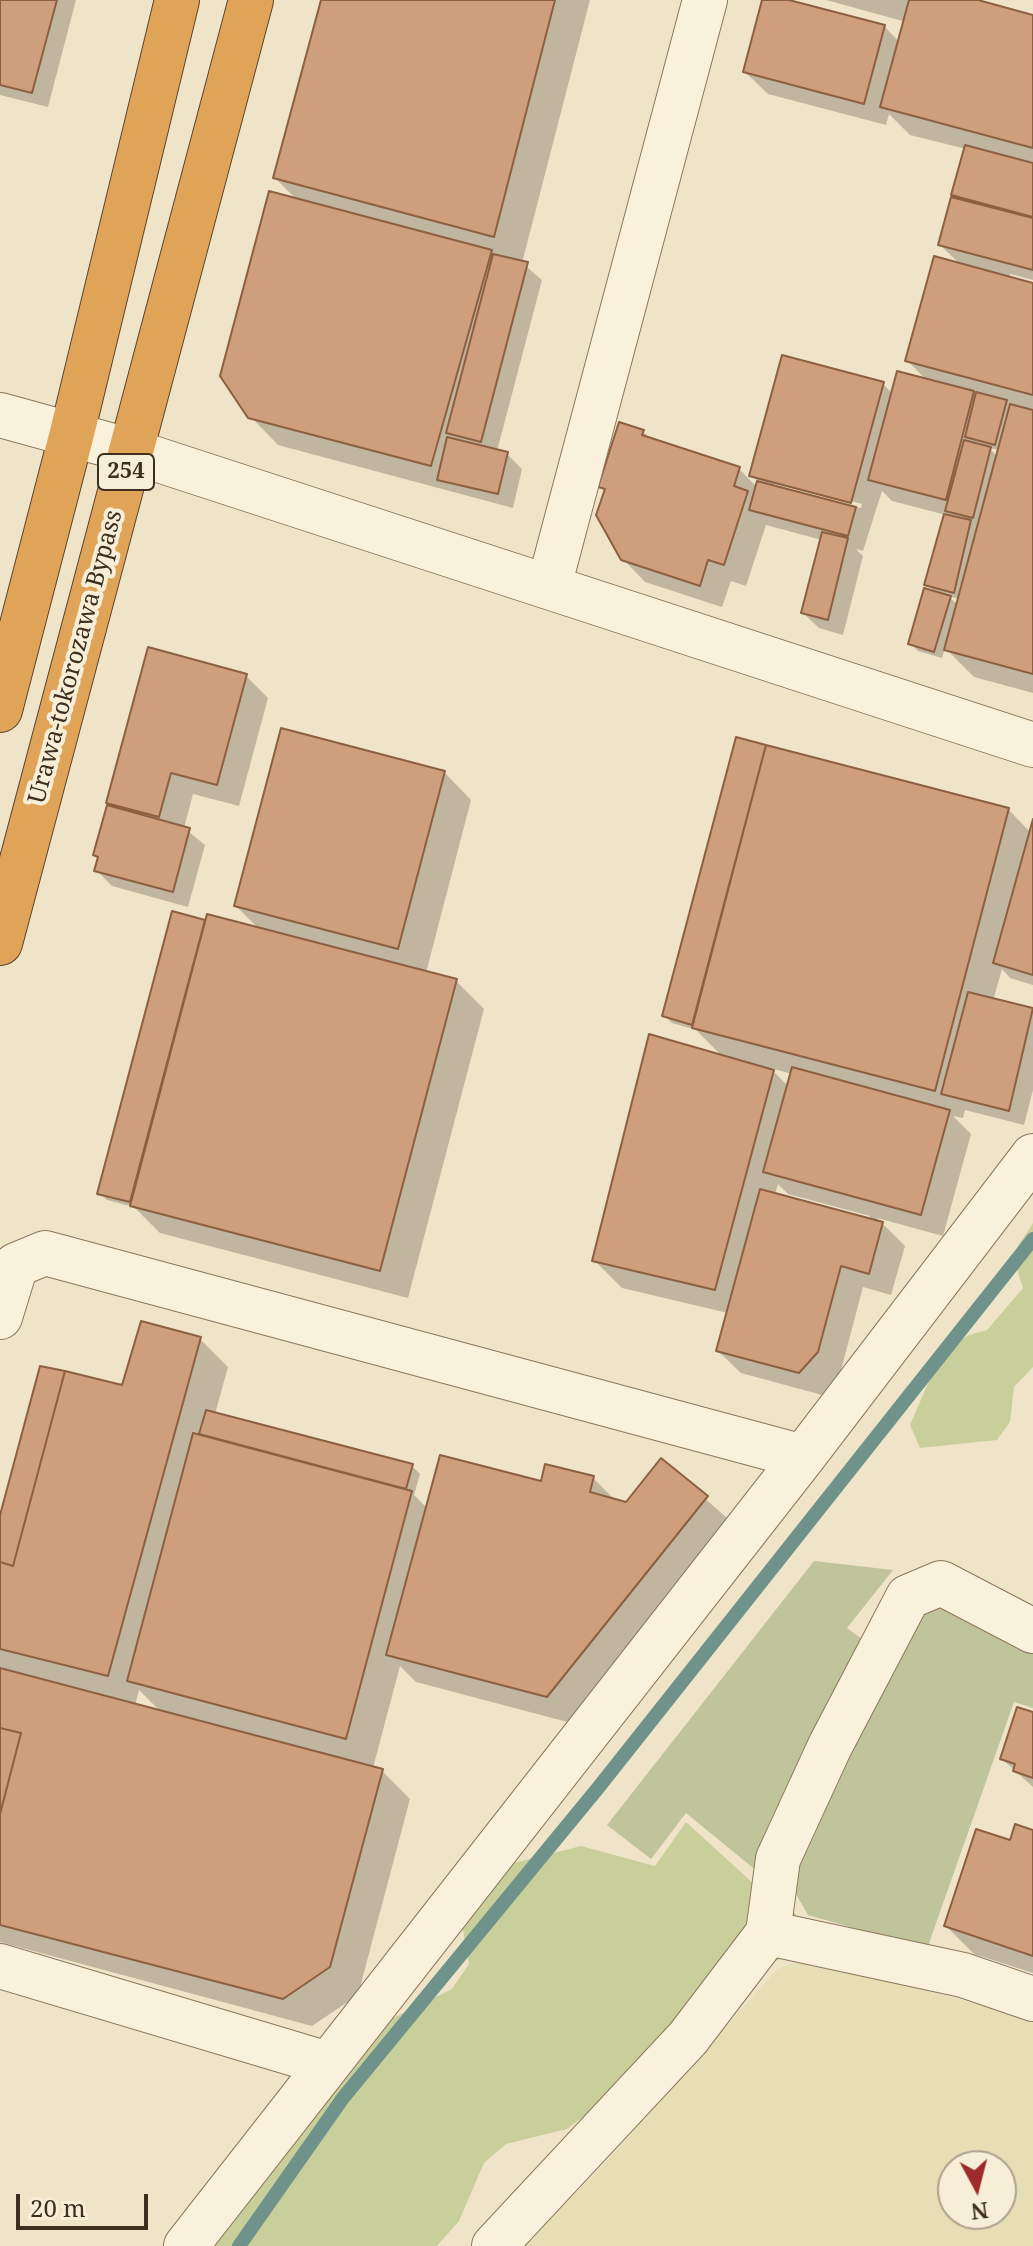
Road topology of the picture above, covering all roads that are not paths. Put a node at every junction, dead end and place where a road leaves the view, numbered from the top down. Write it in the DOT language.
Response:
graph roads {
  1 [pos="177,0"];
  2 [pos="251,0"];
  3 [pos="705,0"];
  4 [pos="0,415"];
  5 [pos="72,433"];
  6 [pos="131,451"];
  7 [pos="549,586"];
  8 [pos="0,710"];
  9 [pos="1033,745"];
  10 [pos="0,943"];
  11 [pos="1033,1156"];
  12 [pos="0,1317"];
  13 [pos="803,1457"];
  14 [pos="1033,1631"];
  15 [pos="768,1933"];
  16 [pos="0,1966"];
  17 [pos="1033,1999"];
  18 [pos="328,2064"];
  19 [pos="186,2246"];
  20 [pos="494,2246"];
  1 -- 5 [label="highway, 254"];
  2 -- 6 [label="highway, Urawa-tokorozawa Bypass / 254"];
  3 -- 7 [label="street"];
  4 -- 5 [label="street"];
  5 -- 6 [label="street"];
  5 -- 8 [label="highway, 254"];
  6 -- 7 [label="street"];
  6 -- 10 [label="highway, Urawa-tokorozawa Bypass / 254"];
  7 -- 9 [label="street"];
  11 -- 13 [label="street"];
  12 -- 13 [label="street"];
  13 -- 18 [label="street"];
  14 -- 15 [label="street"];
  15 -- 17 [label="street"];
  15 -- 20 [label="street"];
  16 -- 18 [label="street"];
  18 -- 19 [label="street"];
}
